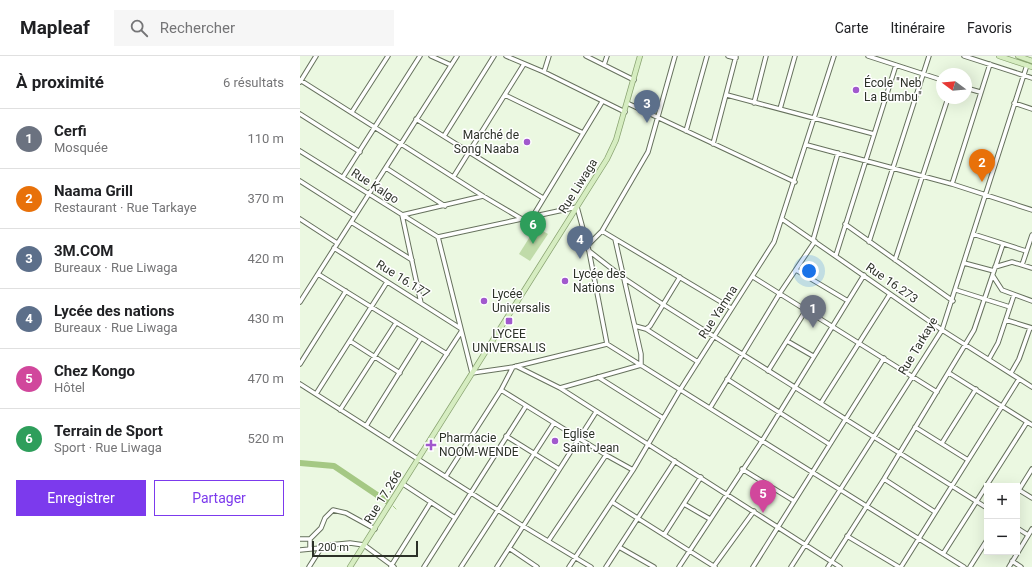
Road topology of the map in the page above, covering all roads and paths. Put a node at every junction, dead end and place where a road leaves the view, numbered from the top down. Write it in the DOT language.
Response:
graph roads {
  1 [pos="316,56"];
  2 [pos="388,56"];
  3 [pos="420,56"];
  4 [pos="431,56"];
  5 [pos="457,56"];
  6 [pos="494,56"];
  7 [pos="506,56"];
  8 [pos="549,56"];
  9 [pos="586,56"];
  10 [pos="607,56"];
  11 [pos="640,56"];
  12 [pos="675,56"];
  13 [pos="707,56"];
  14 [pos="728,56"];
  15 [pos="766,56"];
  16 [pos="795,56"];
  17 [pos="834,56"];
  18 [pos="868,56"];
  19 [pos="929,56"];
  20 [pos="964,56"];
  21 [pos="999,56"];
  22 [pos="1018,56"];
  23 [pos="736,57"];
  24 [pos="1032,60"];
  25 [pos="524,64"];
  26 [pos="990,64"];
  27 [pos="451,65"];
  28 [pos="604,65"];
  29 [pos="896,65"];
  30 [pos="1027,65"];
  31 [pos="1032,66"];
  32 [pos="544,72"];
  33 [pos="923,74"];
  34 [pos="1023,75"];
  35 [pos="936,78"];
  36 [pos="1032,78"];
  37 [pos="634,80"];
  38 [pos="300,81"];
  39 [pos="972,90"];
  40 [pos="980,92"];
  41 [pos="505,95"];
  42 [pos="727,95"];
  43 [pos="602,102"];
  44 [pos="627,103"];
  45 [pos="754,103"];
  46 [pos="1014,103"];
  47 [pos="946,104"];
  48 [pos="780,109"];
  49 [pos="1032,109"];
  50 [pos="352,112"];
  51 [pos="625,112"];
  52 [pos="300,114"];
  53 [pos="658,117"];
  54 [pos="416,119"];
  55 [pos="815,119"];
  56 [pos="375,127"];
  57 [pos="686,131"];
  58 [pos="583,133"];
  59 [pos="874,134"];
  60 [pos="444,136"];
  61 [pos="401,143"];
  62 [pos="713,144"];
  63 [pos="807,144"];
  64 [pos="300,151"];
  65 [pos="360,152"];
  66 [pos="469,152"];
  67 [pos="838,153"];
  68 [pos="866,161"];
  69 [pos="386,168"];
  70 [pos="893,168"];
  71 [pos="454,176"];
  72 [pos="923,176"];
  73 [pos="343,177"];
  74 [pos="300,181"];
  75 [pos="795,182"];
  76 [pos="952,184"];
  77 [pos="369,194"];
  78 [pos="985,194"];
  79 [pos="482,196"];
  80 [pos="543,198"];
  81 [pos="445,206"];
  82 [pos="577,207"];
  83 [pos="1032,210"];
  84 [pos="402,215"];
  85 [pos="355,216"];
  86 [pos="533,216"];
  87 [pos="522,218"];
  88 [pos="300,219"];
  89 [pos="782,219"];
  90 [pos="351,222"];
  91 [pos="845,224"];
  92 [pos="602,231"];
  93 [pos="973,234"];
  94 [pos="438,237"];
  95 [pos="615,238"];
  96 [pos="1032,238"];
  97 [pos="814,241"];
  98 [pos="869,242"];
  99 [pos="338,243"];
  100 [pos="1003,244"];
  101 [pos="587,246"];
  102 [pos="334,248"];
  103 [pos="589,251"];
  104 [pos="1026,251"];
  105 [pos="836,255"];
  106 [pos="412,260"];
  107 [pos="895,260"];
  108 [pos="964,263"];
  109 [pos="1022,265"];
  110 [pos="1032,268"];
  111 [pos="796,270"];
  112 [pos="994,272"];
  113 [pos="318,274"];
  114 [pos="864,275"];
  115 [pos="680,277"];
  116 [pos="754,277"];
  117 [pos="625,279"];
  118 [pos="387,282"];
  119 [pos="956,290"];
  120 [pos="346,291"];
  121 [pos="780,293"];
  122 [pos="890,294"];
  123 [pos="1014,295"];
  124 [pos="985,299"];
  125 [pos="1032,300"];
  126 [pos="300,301"];
  127 [pos="848,301"];
  128 [pos="952,301"];
  129 [pos="421,303"];
  130 [pos="664,305"];
  131 [pos="371,307"];
  132 [pos="1010,307"];
  133 [pos="731,308"];
  134 [pos="806,310"];
  135 [pos="1006,320"];
  136 [pos="396,323"];
  137 [pos="833,325"];
  138 [pos="634,326"];
  139 [pos="1031,328"];
  140 [pos="646,329"];
  141 [pos="461,330"];
  142 [pos="942,330"];
  143 [pos="714,336"];
  144 [pos="421,338"];
  145 [pos="350,341"];
  146 [pos="787,341"];
  147 [pos="860,342"];
  148 [pos="607,344"];
  149 [pos="966,344"];
  150 [pos="447,354"];
  151 [pos="742,354"];
  152 [pos="813,356"];
  153 [pos="374,357"];
  154 [pos="884,358"];
  155 [pos="989,359"];
  156 [pos="698,362"];
  157 [pos="300,364"];
  158 [pos="641,365"];
  159 [pos="515,366"];
  160 [pos="768,371"];
  161 [pos="949,372"];
  162 [pos="400,373"];
  163 [pos="472,373"];
  164 [pos="1011,373"];
  165 [pos="913,376"];
  166 [pos="598,377"];
  167 [pos="727,379"];
  168 [pos="1019,379"];
  169 [pos="300,384"];
  170 [pos="794,387"];
  171 [pos="1032,387"];
  172 [pos="560,388"];
  173 [pos="976,389"];
  174 [pos="501,390"];
  175 [pos="680,390"];
  176 [pos="937,392"];
  177 [pos="316,394"];
  178 [pos="821,403"];
  179 [pos="526,406"];
  180 [pos="1003,406"];
  181 [pos="710,408"];
  182 [pos="340,410"];
  183 [pos="596,412"];
  184 [pos="780,412"];
  185 [pos="663,418"];
  186 [pos="846,419"];
  187 [pos="1027,422"];
  188 [pos="554,423"];
  189 [pos="1032,425"];
  190 [pos="366,426"];
  191 [pos="916,427"];
  192 [pos="506,436"];
  193 [pos="874,437"];
  194 [pos="578,439"];
  195 [pos="390,440"];
  196 [pos="762,441"];
  197 [pos="942,443"];
  198 [pos="648,444"];
  199 [pos="829,444"];
  200 [pos="899,453"];
  201 [pos="534,454"];
  202 [pos="606,455"];
  203 [pos="419,459"];
  204 [pos="968,460"];
  205 [pos="675,461"];
  206 [pos="559,469"];
  207 [pos="742,469"];
  208 [pos="1032,469"];
  209 [pos="633,470"];
  210 [pos="812,472"];
  211 [pos="446,476"];
  212 [pos="701,477"];
  213 [pos="884,479"];
  214 [pos="404,484"];
  215 [pos="952,486"];
  216 [pos="840,489"];
  217 [pos="1020,489"];
  218 [pos="471,492"];
  219 [pos="727,493"];
  220 [pos="1020,493"];
  221 [pos="1032,498"];
  222 [pos="794,501"];
  223 [pos="977,501"];
  224 [pos="431,502"];
  225 [pos="612,502"];
  226 [pos="684,504"];
  227 [pos="867,506"];
  228 [pos="984,506"];
  229 [pos="497,509"];
  230 [pos="754,511"];
  231 [pos="935,512"];
  232 [pos="455,518"];
  233 [pos="638,518"];
  234 [pos="710,519"];
  235 [pos="523,526"];
  236 [pos="779,527"];
  237 [pos="375,529"];
  238 [pos="1032,529"];
  239 [pos="1020,530"];
  240 [pos="664,535"];
  241 [pos="1028,535"];
  242 [pos="847,536"];
  243 [pos="919,538"];
  244 [pos="300,539"];
  245 [pos="310,539"];
  246 [pos="549,540"];
  247 [pos="805,544"];
  248 [pos="364,545"];
  249 [pos="984,545"];
  250 [pos="619,547"];
  251 [pos="321,548"];
  252 [pos="509,548"];
  253 [pos="310,549"];
  254 [pos="300,550"];
  255 [pos="689,551"];
  256 [pos="943,554"];
  257 [pos="575,558"];
  258 [pos="831,561"];
  259 [pos="1012,561"];
  260 [pos="391,566"];
  261 [pos="534,566"];
  262 [pos="309,567"];
  263 [pos="350,567"];
  264 [pos="424,567"];
  265 [pos="461,567"];
  266 [pos="497,567"];
  267 [pos="569,567"];
  268 [pos="591,567"];
  269 [pos="606,567"];
  270 [pos="654,567"];
  271 [pos="679,567"];
  272 [pos="715,567"];
  273 [pos="753,567"];
  274 [pos="791,567"];
  275 [pos="828,567"];
  276 [pos="840,567"];
  277 [pos="900,567"];
  278 [pos="964,567"];
  279 [pos="970,567"];
  280 [pos="1009,567"];
  281 [pos="1021,567"];
  1 -- 38 [label="street"];
  2 -- 50 [label="street"];
  3 -- 56 [label="street"];
  4 -- 27 [label="street"];
  5 -- 27 [label="street"];
  6 -- 60 [label="street"];
  7 -- 25 [label="street"];
  8 -- 32 [label="street"];
  9 -- 28 [label="street"];
  10 -- 28 [label="street"];
  11 -- 37 [label="main road, Rue Liwaga"];
  12 -- 53 [label="street"];
  13 -- 57 [label="street"];
  14 -- 23 [label="street"];
  15 -- 45 [label="street"];
  16 -- 48 [label="street"];
  17 -- 55 [label="street, Rue Yamna"];
  18 -- 29 [label="street"];
  19 -- 33 [label="street"];
  20 -- 26 [label="street"];
  21 -- 30 [label="main road"];
  22 -- 24 [label="main road"];
  23 -- 42 [label="street"];
  25 -- 32 [label="street"];
  25 -- 41 [label="street"];
  26 -- 34 [label="street"];
  26 -- 40 [label="street"];
  27 -- 54 [label="street"];
  28 -- 37 [label="street"];
  29 -- 33 [label="street"];
  29 -- 59 [label="street"];
  30 -- 31 [label="main road"];
  30 -- 34 [label="street, Rue Tarkaye"];
  32 -- 43 [label="street"];
  33 -- 35 [label="street"];
  33 -- 70 [label="street"];
  34 -- 36 [label="street"];
  34 -- 46 [label="street, Rue Tarkaye"];
  37 -- 44 [label="main road, Rue Liwaga"];
  38 -- 50 [label="street"];
  39 -- 40 [label="street"];
  40 -- 76 [label="street"];
  41 -- 58 [label="street"];
  41 -- 66 [label="street"];
  42 -- 45 [label="street"];
  42 -- 62 [label="street"];
  43 -- 51 [label="street"];
  43 -- 58 [label="street"];
  44 -- 51 [label="main road, Rue Liwaga"];
  44 -- 53 [label="street"];
  45 -- 48 [label="street"];
  46 -- 49 [label="street"];
  46 -- 78 [label="street, Rue Tarkaye"];
  47 -- 72 [label="street"];
  48 -- 55 [label="street"];
  50 -- 56 [label="street"];
  51 -- 82 [label="main road, Rue Liwaga"];
  52 -- 65 [label="street"];
  53 -- 57 [label="street"];
  53 -- 92 [label="street"];
  54 -- 60 [label="street"];
  54 -- 61 [label="street"];
  55 -- 59 [label="street"];
  55 -- 63 [label="street, Rue Yamna"];
  56 -- 61 [label="street"];
  56 -- 65 [label="street"];
  57 -- 62 [label="street"];
  58 -- 80 [label="street"];
  59 -- 68 [label="street"];
  60 -- 66 [label="street"];
  61 -- 69 [label="street"];
  61 -- 71 [label="street"];
  62 -- 75 [label="street"];
  63 -- 67 [label="street"];
  63 -- 75 [label="street, Rue Yamna"];
  64 -- 73 [label="street, Rue Kalgo"];
  65 -- 73 [label="street"];
  66 -- 71 [label="street"];
  66 -- 80 [label="street"];
  67 -- 68 [label="street"];
  67 -- 97 [label="street"];
  68 -- 70 [label="street"];
  68 -- 91 [label="street"];
  69 -- 77 [label="street"];
  69 -- 81 [label="street"];
  70 -- 72 [label="street"];
  70 -- 98 [label="street"];
  71 -- 79 [label="street"];
  72 -- 76 [label="street"];
  72 -- 107 [label="street"];
  73 -- 77 [label="street, Rue Kalgo"];
  74 -- 85 [label="street"];
  75 -- 89 [label="street, Rue Yamna"];
  76 -- 78 [label="street"];
  77 -- 84 [label="street, Rue Kalgo"];
  77 -- 85 [label="street"];
  78 -- 83 [label="street"];
  78 -- 93 [label="street, Rue Tarkaye"];
  79 -- 81 [label="street"];
  79 -- 87 [label="street"];
  80 -- 86 [label="street"];
  81 -- 84 [label="street"];
  82 -- 86 [label="street"];
  82 -- 101 [label="street"];
  82 -- 163 [label="main road, Rue Liwaga"];
  84 -- 94 [label="street, Rue Kalgo"];
  84 -- 106 [label="street"];
  85 -- 90 [label="street"];
  86 -- 87 [label="street"];
  87 -- 94 [label="street"];
  88 -- 99 [label="street"];
  89 -- 97 [label="street, Rue 16.273"];
  89 -- 116 [label="street, Rue Yamna"];
  90 -- 99 [label="street"];
  90 -- 106 [label="street"];
  91 -- 98 [label="street"];
  91 -- 105 [label="street"];
  92 -- 95 [label="street"];
  92 -- 101 [label="street"];
  93 -- 100 [label="street"];
  93 -- 108 [label="street, Rue Tarkaye"];
  94 -- 141 [label="street"];
  95 -- 115 [label="street"];
  95 -- 117 [label="street"];
  96 -- 104 [label="street"];
  97 -- 105 [label="street, Rue 16.273"];
  97 -- 111 [label="street"];
  98 -- 107 [label="street"];
  99 -- 102 [label="street"];
  100 -- 104 [label="street"];
  100 -- 112 [label="street"];
  101 -- 103 [label="street"];
  102 -- 113 [label="street"];
  102 -- 118 [label="street, Rue 16.177"];
  103 -- 117 [label="street"];
  103 -- 148 [label="street"];
  104 -- 109 [label="street"];
  105 -- 114 [label="street, Rue 16.273"];
  106 -- 129 [label="street"];
  107 -- 128 [label="street"];
  108 -- 112 [label="street"];
  108 -- 119 [label="street, Rue Tarkaye"];
  109 -- 110 [label="street"];
  109 -- 112 [label="street"];
  111 -- 121 [label="street"];
  111 -- 127 [label="street"];
  112 -- 123 [label="street"];
  112 -- 124 [label="street"];
  113 -- 120 [label="street"];
  113 -- 126 [label="street"];
  114 -- 122 [label="street, Rue 16.273"];
  114 -- 127 [label="street"];
  115 -- 130 [label="street"];
  115 -- 133 [label="street"];
  116 -- 121 [label="street"];
  116 -- 133 [label="street, Rue Yamna"];
  117 -- 130 [label="street"];
  117 -- 138 [label="street"];
  118 -- 129 [label="street, Rue 16.177"];
  118 -- 131 [label="street"];
  119 -- 124 [label="street"];
  119 -- 128 [label="street, Rue Tarkaye"];
  120 -- 131 [label="street"];
  120 -- 157 [label="street"];
  121 -- 134 [label="street"];
  121 -- 151 [label="street"];
  122 -- 142 [label="street, Rue 16.273"];
  122 -- 147 [label="street"];
  123 -- 125 [label="street"];
  123 -- 132 [label="street"];
  124 -- 132 [label="street"];
  124 -- 149 [label="street"];
  127 -- 137 [label="street"];
  128 -- 142 [label="street, Rue Tarkaye"];
  129 -- 141 [label="street, Rue 16.177"];
  130 -- 140 [label="street"];
  130 -- 143 [label="street"];
  131 -- 136 [label="street"];
  131 -- 145 [label="street"];
  132 -- 135 [label="street"];
  133 -- 143 [label="street, Rue Yamna"];
  134 -- 137 [label="street"];
  134 -- 146 [label="street"];
  135 -- 139 [label="street"];
  135 -- 155 [label="street"];
  136 -- 144 [label="street"];
  136 -- 153 [label="street"];
  137 -- 147 [label="street"];
  137 -- 152 [label="street"];
  138 -- 140 [label="street"];
  138 -- 158 [label="street"];
  139 -- 164 [label="street"];
  140 -- 156 [label="street"];
  141 -- 150 [label="street"];
  141 -- 163 [label="street"];
  142 -- 149 [label="street, Rue 16.273"];
  142 -- 165 [label="street, Rue Tarkaye"];
  143 -- 151 [label="street"];
  143 -- 156 [label="street, Rue Yamna"];
  144 -- 150 [label="street"];
  144 -- 162 [label="street"];
  145 -- 153 [label="street"];
  145 -- 177 [label="street"];
  146 -- 152 [label="street"];
  146 -- 160 [label="street"];
  147 -- 154 [label="street"];
  147 -- 178 [label="street"];
  148 -- 158 [label="street"];
  148 -- 159 [label="street"];
  149 -- 155 [label="street, Rue 16.273"];
  149 -- 161 [label="street"];
  150 -- 195 [label="street"];
  151 -- 160 [label="street"];
  151 -- 167 [label="street"];
  152 -- 170 [label="street"];
  153 -- 162 [label="street"];
  153 -- 182 [label="street"];
  154 -- 165 [label="street"];
  154 -- 186 [label="street"];
  155 -- 164 [label="street, Rue 16.273"];
  156 -- 175 [label="street, Rue Yamna"];
  158 -- 166 [label="street"];
  158 -- 175 [label="street"];
  159 -- 163 [label="street"];
  159 -- 172 [label="street"];
  159 -- 174 [label="street"];
  160 -- 170 [label="street"];
  161 -- 173 [label="street"];
  161 -- 176 [label="street"];
  162 -- 190 [label="street"];
  163 -- 203 [label="main road, Rue Liwaga"];
  164 -- 168 [label="street, Rue 16.273"];
  165 -- 176 [label="street"];
  165 -- 193 [label="street, Rue Tarkaye"];
  166 -- 172 [label="street"];
  166 -- 185 [label="street"];
  167 -- 181 [label="street"];
  167 -- 184 [label="street"];
  168 -- 171 [label="street, Rue 16.273"];
  168 -- 180 [label="street"];
  169 -- 177 [label="street"];
  170 -- 178 [label="street"];
  170 -- 184 [label="street"];
  172 -- 183 [label="street"];
  173 -- 180 [label="street"];
  173 -- 197 [label="street"];
  174 -- 179 [label="street"];
  174 -- 211 [label="street"];
  175 -- 181 [label="street"];
  175 -- 185 [label="street, Rue Yamna"];
  176 -- 191 [label="street"];
  177 -- 182 [label="street"];
  178 -- 186 [label="street"];
  179 -- 188 [label="street"];
  179 -- 192 [label="street"];
  180 -- 187 [label="street"];
  180 -- 204 [label="street"];
  181 -- 196 [label="street"];
  182 -- 190 [label="street"];
  183 -- 194 [label="street"];
  183 -- 198 [label="street"];
  184 -- 196 [label="street"];
  184 -- 199 [label="street"];
  185 -- 198 [label="street, Rue Yamna"];
  186 -- 193 [label="street"];
  186 -- 199 [label="street"];
  187 -- 189 [label="street"];
  187 -- 223 [label="street"];
  188 -- 194 [label="street"];
  188 -- 201 [label="street"];
  190 -- 195 [label="street"];
  191 -- 197 [label="street"];
  191 -- 200 [label="street"];
  192 -- 201 [label="street"];
  192 -- 218 [label="street"];
  193 -- 200 [label="street"];
  193 -- 216 [label="street, Rue Tarkaye"];
  194 -- 202 [label="street"];
  194 -- 206 [label="street"];
  195 -- 203 [label="street"];
  196 -- 207 [label="street"];
  196 -- 210 [label="street"];
  197 -- 204 [label="street"];
  198 -- 205 [label="street"];
  198 -- 209 [label="street, Rue Yamna"];
  199 -- 210 [label="street"];
  200 -- 213 [label="street"];
  200 -- 215 [label="street"];
  201 -- 206 [label="street"];
  201 -- 229 [label="street"];
  202 -- 209 [label="street"];
  202 -- 246 [label="street"];
  203 -- 211 [label="street"];
  203 -- 214 [label="main road, Rue 17.266"];
  204 -- 215 [label="street"];
  205 -- 212 [label="street"];
  205 -- 233 [label="street"];
  206 -- 235 [label="street"];
  207 -- 219 [label="street"];
  207 -- 222 [label="street"];
  208 -- 217 [label="street"];
  209 -- 225 [label="street, Rue Yamna"];
  210 -- 216 [label="street"];
  210 -- 222 [label="street"];
  211 -- 218 [label="street"];
  212 -- 219 [label="street"];
  212 -- 226 [label="street"];
  213 -- 227 [label="street"];
  213 -- 231 [label="street"];
  214 -- 224 [label="street"];
  214 -- 237 [label="main road, Rue 17.266"];
  215 -- 223 [label="street"];
  215 -- 231 [label="street"];
  216 -- 227 [label="street"];
  216 -- 247 [label="street, Rue Tarkaye"];
  218 -- 229 [label="street"];
  218 -- 232 [label="street"];
  219 -- 230 [label="street"];
  219 -- 234 [label="street"];
  220 -- 221 [label="street"];
  222 -- 236 [label="street"];
  223 -- 228 [label="street"];
  223 -- 256 [label="street"];
  224 -- 232 [label="street"];
  224 -- 260 [label="street"];
  225 -- 233 [label="street"];
  225 -- 257 [label="street, Rue Yamna"];
  226 -- 234 [label="street"];
  226 -- 240 [label="street"];
  227 -- 242 [label="street"];
  227 -- 243 [label="street"];
  229 -- 235 [label="street"];
  229 -- 265 [label="street"];
  230 -- 236 [label="street"];
  230 -- 272 [label="street"];
  231 -- 243 [label="street"];
  232 -- 264 [label="street"];
  233 -- 240 [label="street"];
  233 -- 250 [label="street"];
  234 -- 255 [label="street"];
  235 -- 246 [label="street"];
  235 -- 252 [label="street"];
  236 -- 247 [label="street"];
  236 -- 273 [label="street"];
  237 -- 245 [label="street"];
  237 -- 248 [label="main road, Rue 17.266"];
  238 -- 241 [label="street"];
  239 -- 241 [label="street"];
  240 -- 255 [label="street"];
  241 -- 259 [label="street"];
  242 -- 258 [label="street"];
  242 -- 277 [label="street"];
  243 -- 256 [label="street"];
  243 -- 277 [label="street"];
  244 -- 245 [label="street"];
  245 -- 253 [label="street"];
  246 -- 257 [label="street"];
  247 -- 258 [label="street"];
  247 -- 274 [label="street, Rue Tarkaye"];
  248 -- 251 [label="street"];
  248 -- 260 [label="street"];
  248 -- 263 [label="main road, Rue 17.266"];
  249 -- 279 [label="street"];
  250 -- 269 [label="street"];
  250 -- 270 [label="street"];
  251 -- 253 [label="street"];
  251 -- 262 [label="street"];
  252 -- 261 [label="street"];
  252 -- 266 [label="street"];
  253 -- 254 [label="street"];
  255 -- 271 [label="street"];
  255 -- 272 [label="street"];
  256 -- 278 [label="street"];
  257 -- 267 [label="street, Rue Yamna"];
  257 -- 268 [label="street"];
  258 -- 275 [label="street"];
  258 -- 276 [label="street"];
  259 -- 280 [label="street"];
  259 -- 281 [label="street"];
}
